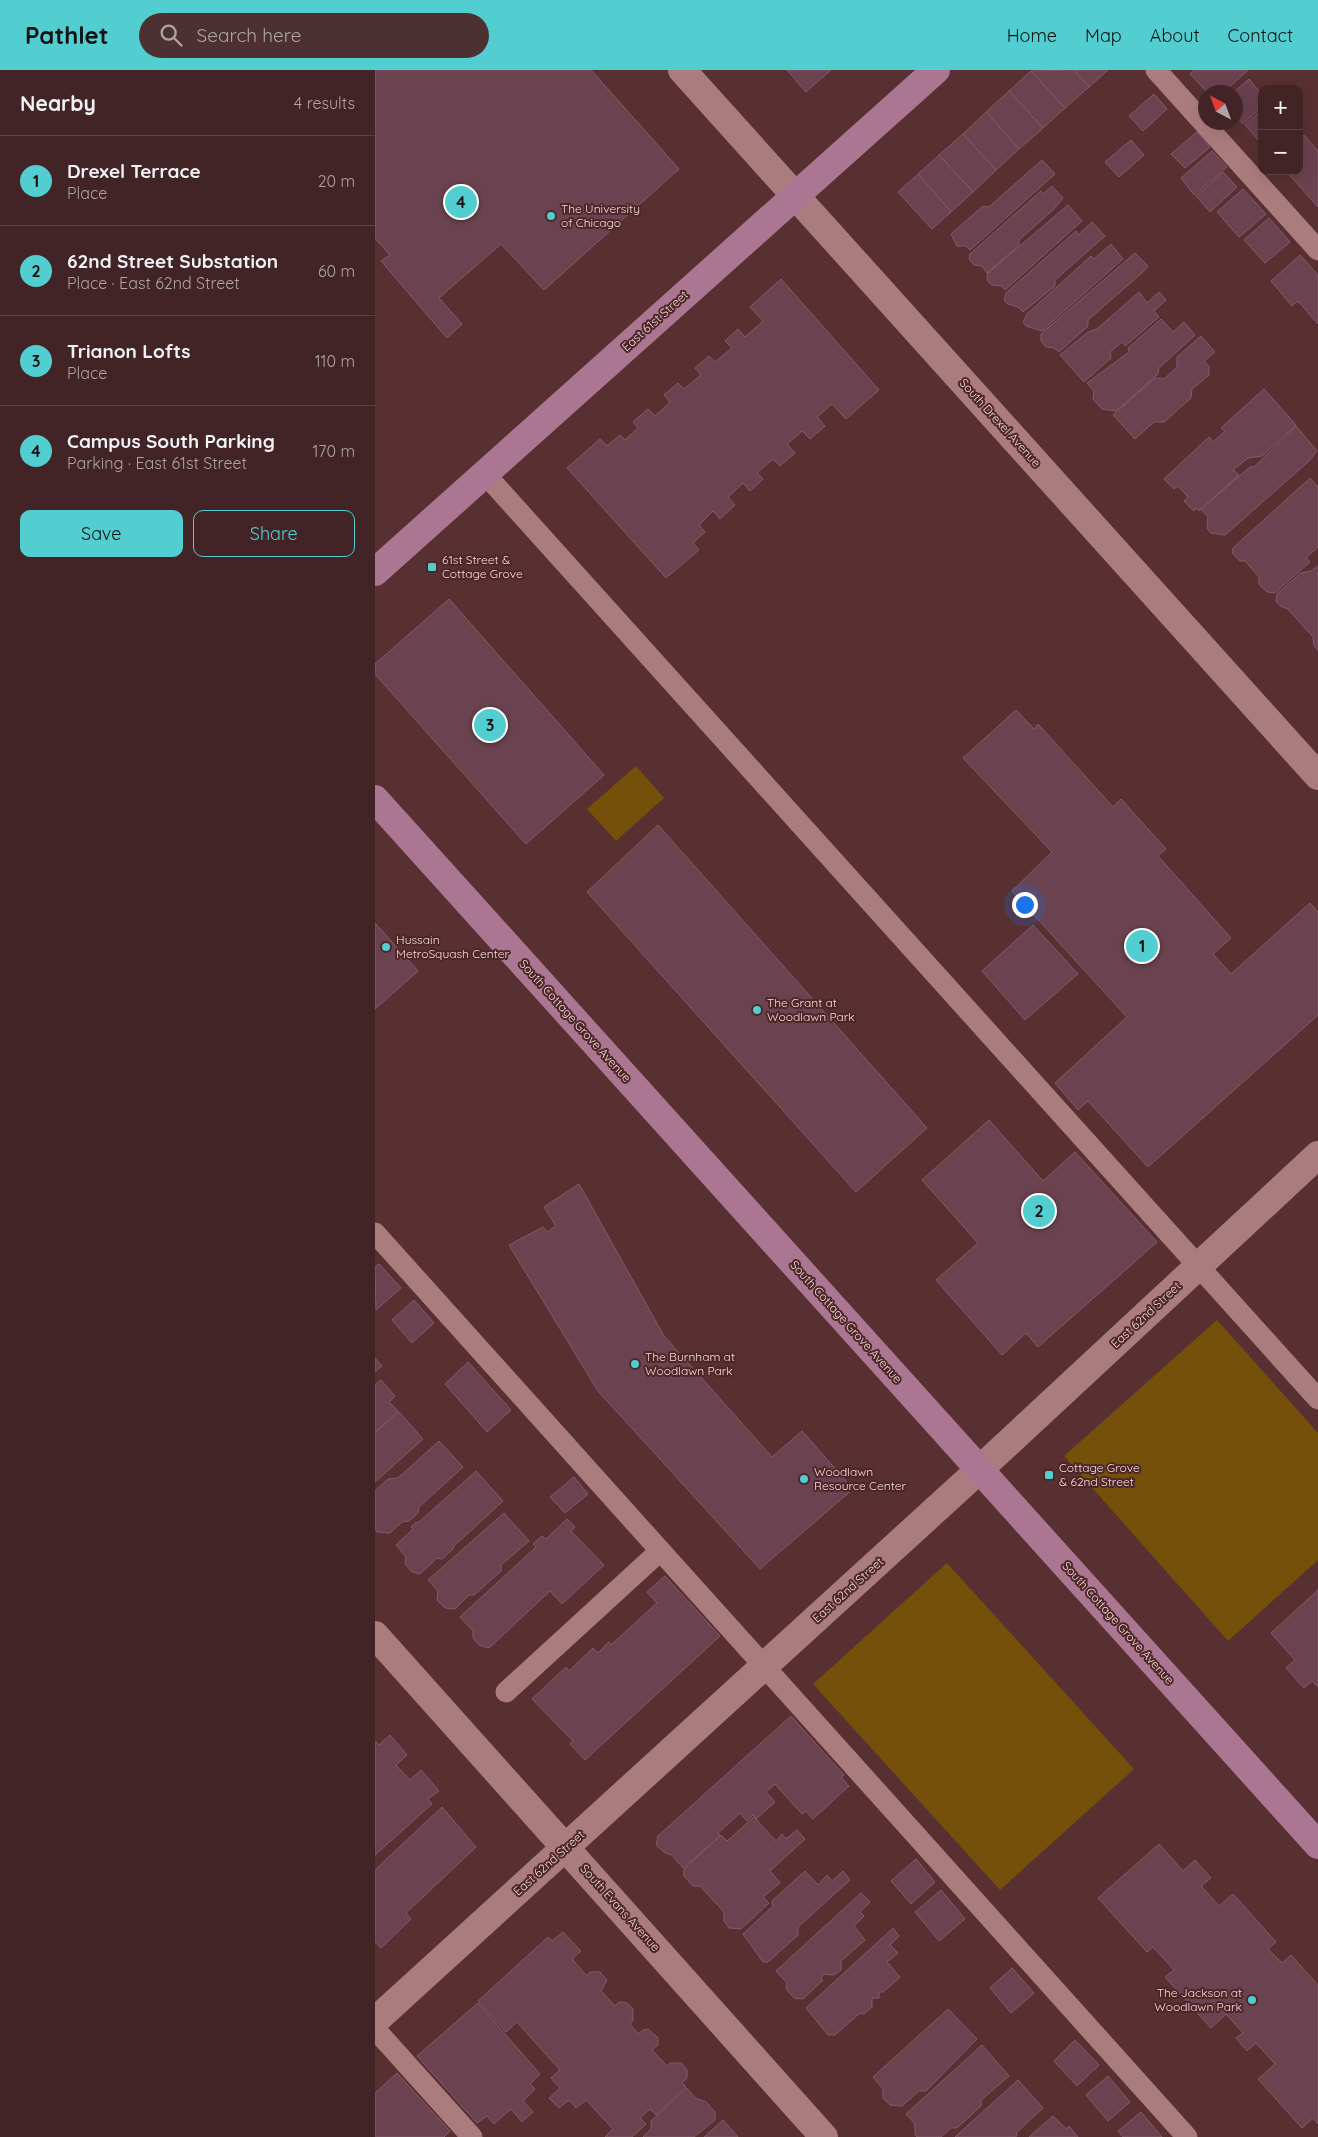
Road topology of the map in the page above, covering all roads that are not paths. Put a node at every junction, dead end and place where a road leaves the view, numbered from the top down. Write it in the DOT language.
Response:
graph roads {
  1 [pos="682,70"];
  2 [pos="936,70"];
  3 [pos="1156,70"];
  4 [pos="796,196"];
  5 [pos="1318,250"];
  6 [pos="485,474"];
  7 [pos="375,572"];
  8 [pos="1318,776"];
  9 [pos="375,799"];
  10 [pos="1318,1155"];
  11 [pos="375,1232"];
  12 [pos="1199,1266"];
  13 [pos="1318,1399"];
  14 [pos="979,1470"];
  15 [pos="660,1551"];
  16 [pos="375,1635"];
  17 [pos="763,1667"];
  18 [pos="506,1692"];
  19 [pos="1318,1845"];
  20 [pos="566,1847"];
  21 [pos="375,2021"];
  22 [pos="375,2029"];
  23 [pos="472,2137"];
  24 [pos="824,2137"];
  25 [pos="1187,2137"];
  1 -- 4 [label="street, South Drexel Avenue"];
  2 -- 4 [label="main road, East 61st Street"];
  3 -- 5 [label="lane"];
  4 -- 6 [label="main road, East 61st Street"];
  4 -- 8 [label="street, South Drexel Avenue"];
  6 -- 7 [label="main road, East 61st Street"];
  6 -- 12 [label="lane"];
  9 -- 14 [label="main road, South Cottage Grove Avenue"];
  10 -- 12 [label="street, East 62nd Street"];
  11 -- 15 [label="lane"];
  12 -- 13 [label="lane"];
  12 -- 14 [label="street, East 62nd Street"];
  14 -- 17 [label="street, East 62nd Street"];
  14 -- 19 [label="main road, South Cottage Grove Avenue"];
  15 -- 17 [label="lane"];
  15 -- 18 [label="lane"];
  16 -- 20 [label="street, South Evans Avenue"];
  17 -- 20 [label="street, East 62nd Street"];
  17 -- 25 [label="lane"];
  20 -- 21 [label="street, East 62nd Street"];
  20 -- 24 [label="street, South Evans Avenue"];
  22 -- 23 [label="lane"];
}
